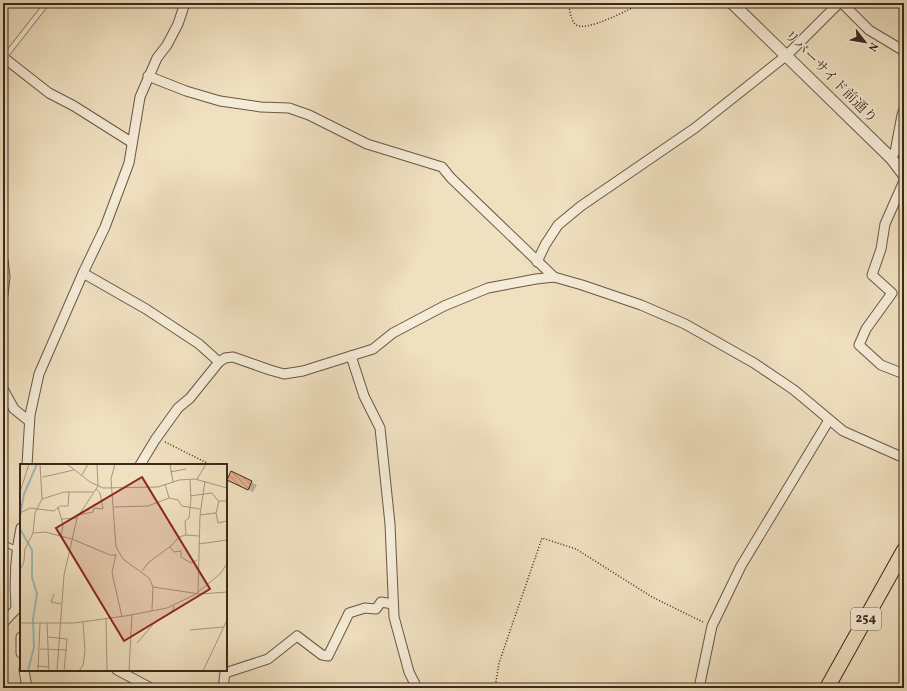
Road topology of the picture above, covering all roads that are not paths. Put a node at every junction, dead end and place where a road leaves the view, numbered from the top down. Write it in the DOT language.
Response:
graph roads {
  1 [pos="47,3"];
  2 [pos="185,3"];
  3 [pos="732,3"];
  4 [pos="840,3"];
  5 [pos="904,51"];
  6 [pos="787,55"];
  7 [pos="4,57"];
  8 [pos="148,76"];
  9 [pos="904,109"];
  10 [pos="132,142"];
  11 [pos="891,158"];
  12 [pos="904,175"];
  13 [pos="904,181"];
  14 [pos="3,260"];
  15 [pos="538,262"];
  16 [pos="83,273"];
  17 [pos="554,277"];
  18 [pos="3,295"];
  19 [pos="351,356"];
  20 [pos="219,362"];
  21 [pos="904,374"];
  22 [pos="3,388"];
  23 [pos="829,420"];
  24 [pos="29,421"];
  25 [pos="904,458"];
  26 [pos="27,464"];
  27 [pos="141,464"];
  28 [pos="20,532"];
  29 [pos="3,543"];
  30 [pos="16,549"];
  31 [pos="904,550"];
  32 [pos="393,604"];
  33 [pos="19,608"];
  34 [pos="3,623"];
  35 [pos="24,671"];
  36 [pos="119,671"];
  37 [pos="27,688"];
  38 [pos="151,688"];
  39 [pos="223,688"];
  40 [pos="417,688"];
  41 [pos="699,688"];
  42 [pos="827,688"];
  1 -- 7 [label="lane"];
  2 -- 8 [label="street"];
  3 -- 6 [label="street, リバーサイド前通り"];
  4 -- 5 [label="street"];
  4 -- 6 [label="street"];
  6 -- 11 [label="street, リバーサイド前通り"];
  6 -- 15 [label="street"];
  7 -- 10 [label="street"];
  8 -- 10 [label="street"];
  8 -- 15 [label="street"];
  9 -- 11 [label="street"];
  10 -- 16 [label="street"];
  11 -- 12 [label="street, リバーサイド前通り"];
  13 -- 21 [label="street"];
  14 -- 18 [label="street"];
  15 -- 17 [label="street"];
  16 -- 20 [label="street"];
  16 -- 24 [label="street"];
  17 -- 19 [label="street"];
  17 -- 23 [label="street"];
  19 -- 20 [label="street"];
  19 -- 32 [label="street"];
  20 -- 27 [label="street"];
  22 -- 24 [label="street"];
  23 -- 25 [label="street"];
  23 -- 41 [label="street"];
  24 -- 26 [label="street"];
  28 -- 30 [label="street"];
  29 -- 30 [label="lane"];
  30 -- 33 [label="street"];
  31 -- 42 [label="highway, 254"];
  32 -- 39 [label="street"];
  32 -- 40 [label="street"];
  33 -- 34 [label="street"];
  35 -- 37 [label="street"];
  36 -- 38 [label="street"];
}
